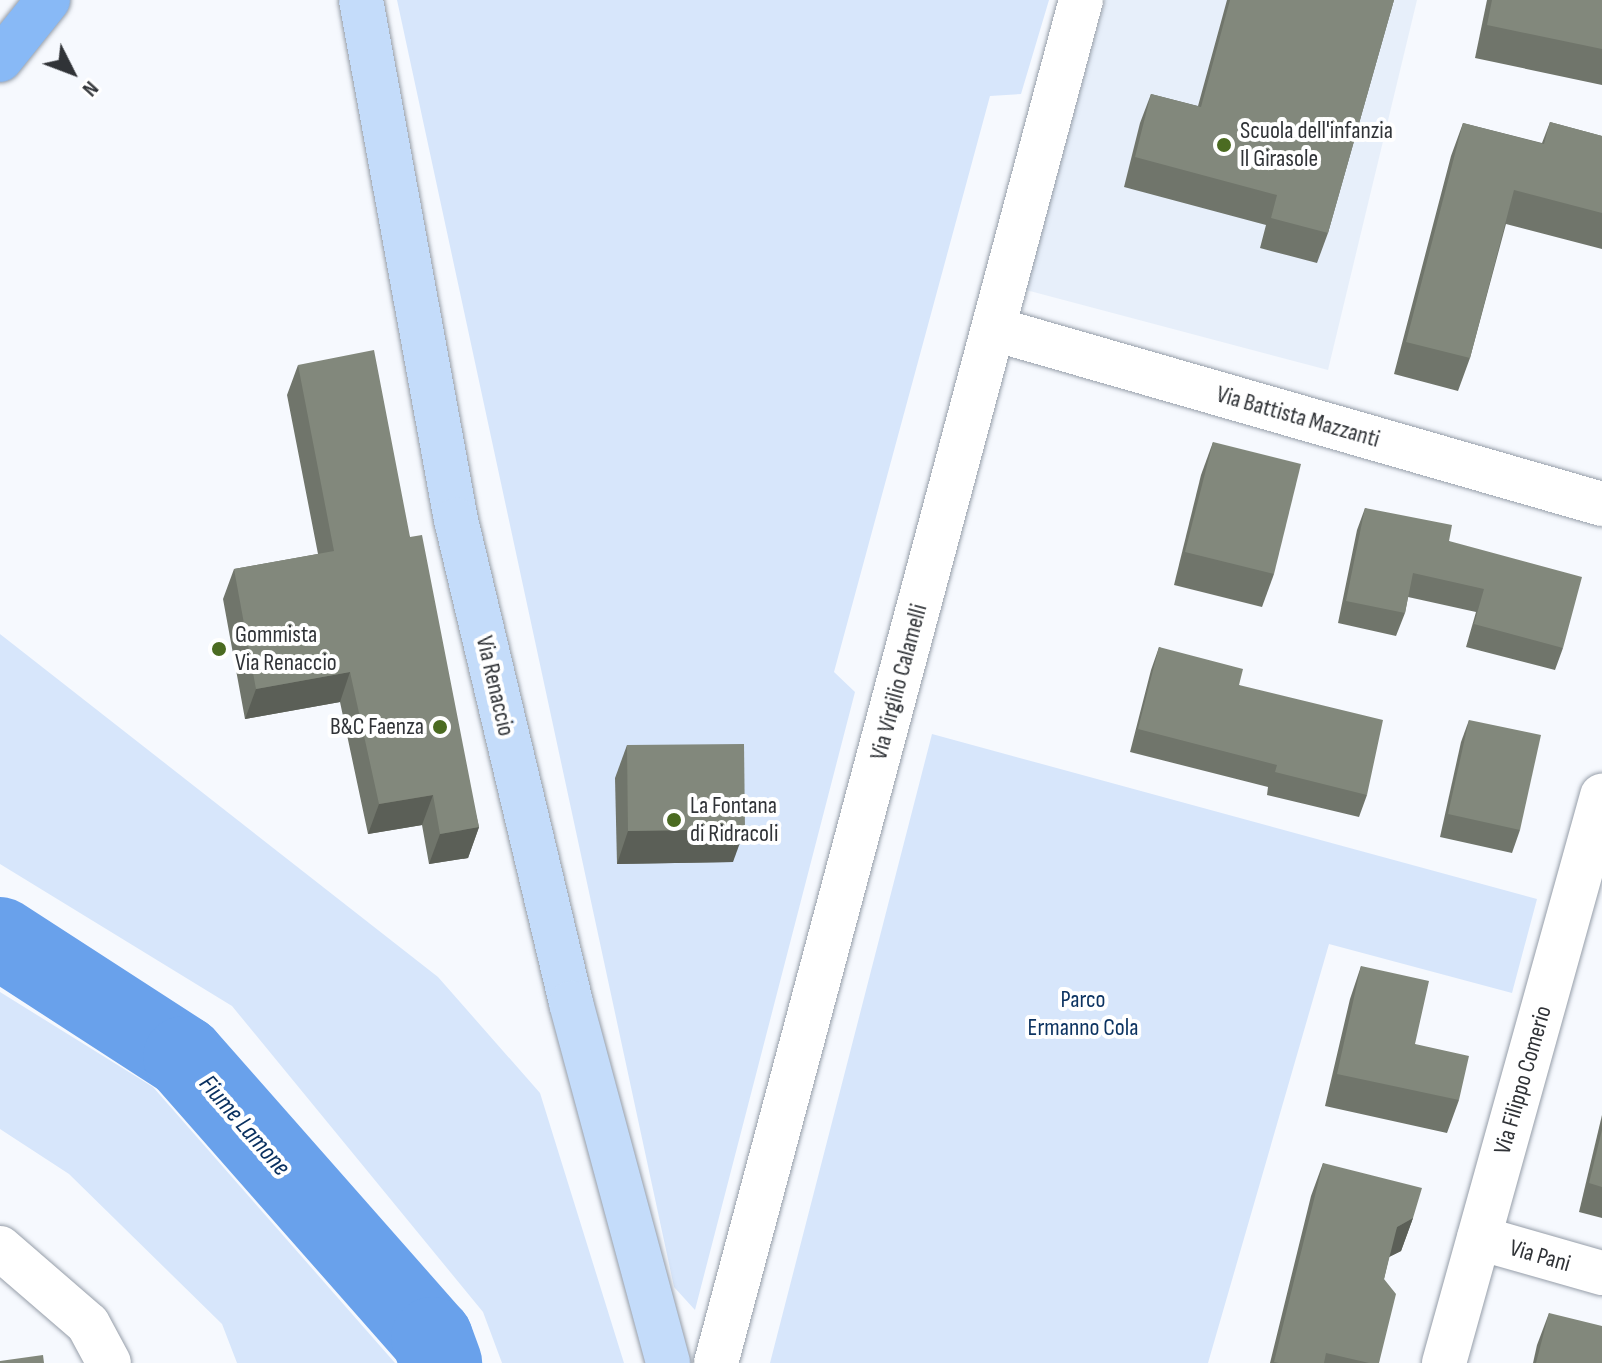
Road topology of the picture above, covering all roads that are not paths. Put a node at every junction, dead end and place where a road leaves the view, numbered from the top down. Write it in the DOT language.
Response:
graph roads {
  1 [pos="48,0"];
  2 [pos="361,0"];
  3 [pos="1081,0"];
  4 [pos="0,60"];
  5 [pos="994,329"];
  6 [pos="1602,504"];
  7 [pos="1602,796"];
  8 [pos="1479,1238"];
  9 [pos="0,1248"];
  10 [pos="1602,1273"];
  11 [pos="109,1363"];
  12 [pos="668,1363"];
  13 [pos="716,1363"];
  14 [pos="1444,1363"];
  1 -- 4 [label="main road"];
  2 -- 12 [label="street, Via Renaccio"];
  3 -- 5 [label="street, Via Virgilio Calamelli"];
  5 -- 6 [label="street, Via Battista Mazzanti"];
  5 -- 13 [label="street, Via Virgilio Calamelli"];
  7 -- 8 [label="street, Via Filippo Comerio"];
  8 -- 10 [label="street, Via Pani"];
  8 -- 14 [label="street, Via Filippo Comerio"];
  9 -- 11 [label="street"];
}
